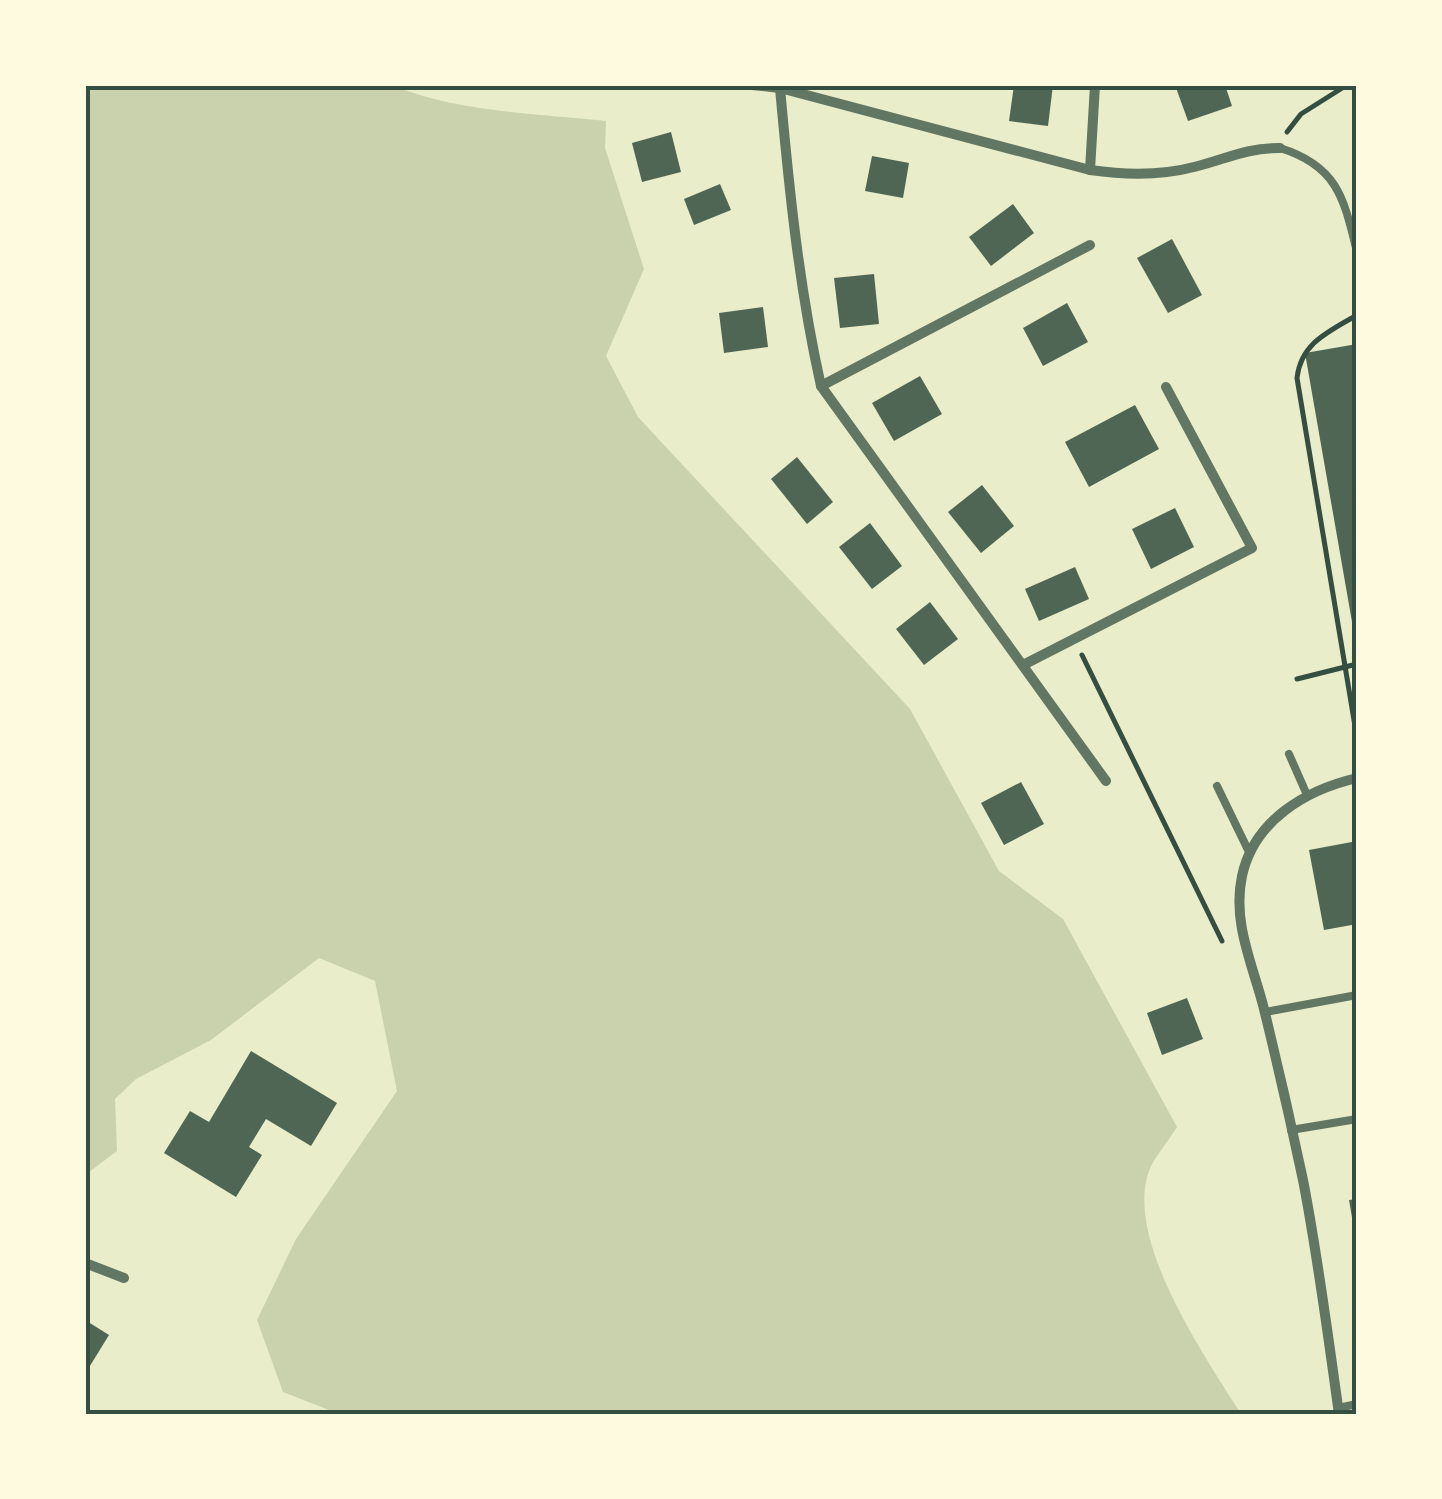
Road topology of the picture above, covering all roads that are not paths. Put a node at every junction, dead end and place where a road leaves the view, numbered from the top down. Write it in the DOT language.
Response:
graph roads {
  1 [pos="752,85"];
  2 [pos="1095,85"];
  3 [pos="780,88"];
  4 [pos="1280,148"];
  5 [pos="1090,170"];
  6 [pos="1090,245"];
  7 [pos="1357,252"];
  8 [pos="821,386"];
  9 [pos="1166,387"];
  10 [pos="1023,665"];
  11 [pos="1288,754"];
  12 [pos="1357,778"];
  13 [pos="1106,782"];
  14 [pos="1218,786"];
  15 [pos="1307,795"];
  16 [pos="1250,855"];
  17 [pos="1357,995"];
  18 [pos="1264,1012"];
  19 [pos="1357,1119"];
  20 [pos="1291,1130"];
  21 [pos="85,1263"];
  22 [pos="124,1278"];
  23 [pos="1357,1404"];
  24 [pos="1339,1411"];
  1 -- 3 [label="street"];
  2 -- 5 [label="street"];
  3 -- 5 [label="street"];
  3 -- 8 [label="street"];
  4 -- 5 [label="street"];
  4 -- 7 [label="lane"];
  6 -- 8 [label="street"];
  8 -- 10 [label="street"];
  9 -- 10 [label="street"];
  10 -- 13 [label="street"];
  11 -- 15 [label="lane"];
  12 -- 15 [label="street"];
  14 -- 16 [label="lane"];
  15 -- 16 [label="street"];
  16 -- 18 [label="street"];
  17 -- 18 [label="lane"];
  18 -- 20 [label="street"];
  19 -- 20 [label="lane"];
  20 -- 24 [label="street"];
  21 -- 22 [label="street"];
  23 -- 24 [label="lane"];
}
